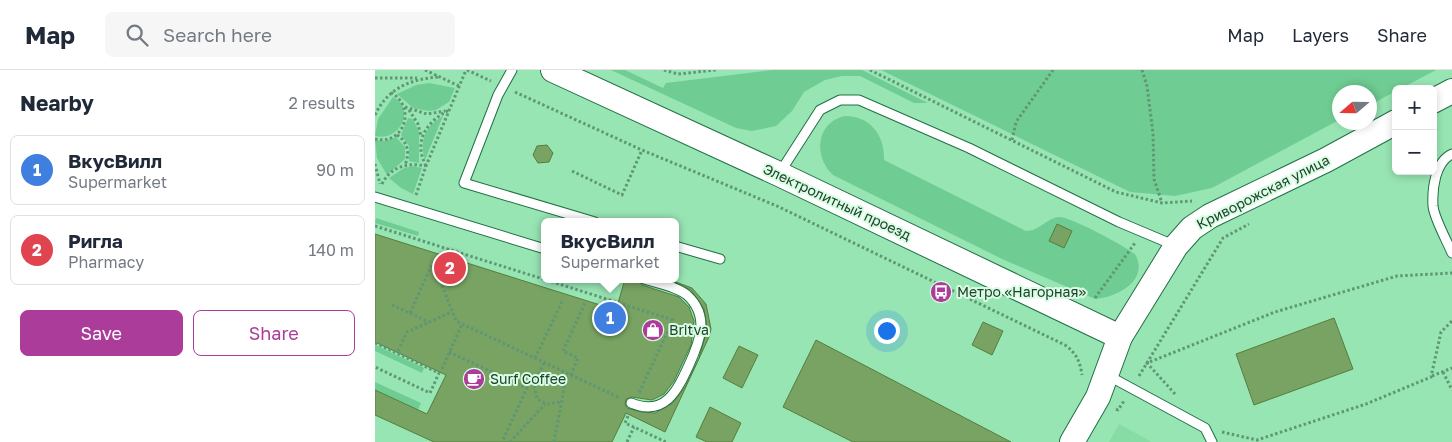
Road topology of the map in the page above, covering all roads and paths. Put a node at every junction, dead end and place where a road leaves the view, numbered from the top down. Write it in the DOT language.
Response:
graph roads {
  1 [pos="425,70"];
  2 [pos="467,70"];
  3 [pos="512,70"];
  4 [pos="553,70"];
  5 [pos="665,70"];
  6 [pos="716,70"];
  7 [pos="871,70"];
  8 [pos="1053,70"];
  9 [pos="1143,70"];
  10 [pos="439,77"];
  11 [pos="375,78"];
  12 [pos="422,78"];
  13 [pos="459,86"];
  14 [pos="503,86"];
  15 [pos="1452,91"];
  16 [pos="391,92"];
  17 [pos="1437,99"];
  18 [pos="405,106"];
  19 [pos="449,110"];
  20 [pos="375,115"];
  21 [pos="1392,124"];
  22 [pos="397,135"];
  23 [pos="421,136"];
  24 [pos="375,139"];
  25 [pos="1012,140"];
  26 [pos="642,150"];
  27 [pos="1452,154"];
  28 [pos="375,164"];
  29 [pos="405,165"];
  30 [pos="426,166"];
  31 [pos="572,171"];
  32 [pos="779,174"];
  33 [pos="375,198"];
  34 [pos="1199,200"];
  35 [pos="1162,203"];
  36 [pos="412,209"];
  37 [pos="582,218"];
  38 [pos="1257,219"];
  39 [pos="375,226"];
  40 [pos="1136,242"];
  41 [pos="1177,246"];
  42 [pos="679,247"];
  43 [pos="541,248"];
  44 [pos="1452,253"];
  45 [pos="720,260"];
  46 [pos="1452,272"];
  47 [pos="541,278"];
  48 [pos="556,283"];
  49 [pos="655,283"];
  50 [pos="1095,298"];
  51 [pos="563,300"];
  52 [pos="585,303"];
  53 [pos="392,305"];
  54 [pos="452,312"];
  55 [pos="410,313"];
  56 [pos="1452,321"];
  57 [pos="429,322"];
  58 [pos="462,324"];
  59 [pos="1120,337"];
  60 [pos="375,343"];
  61 [pos="1065,345"];
  62 [pos="398,351"];
  63 [pos="449,352"];
  64 [pos="535,358"];
  65 [pos="544,363"];
  66 [pos="1147,363"];
  67 [pos="375,368"];
  68 [pos="1452,368"];
  69 [pos="442,369"];
  70 [pos="1443,372"];
  71 [pos="569,374"];
  72 [pos="1107,374"];
  73 [pos="1431,376"];
  74 [pos="1132,388"];
  75 [pos="1452,390"];
  76 [pos="1179,399"];
  77 [pos="634,400"];
  78 [pos="561,402"];
  79 [pos="545,404"];
  80 [pos="1118,410"];
  81 [pos="629,414"];
  82 [pos="634,427"];
  83 [pos="1205,428"];
  84 [pos="502,442"];
  85 [pos="510,442"];
  86 [pos="554,442"];
  87 [pos="627,442"];
  88 [pos="666,442"];
  89 [pos="1072,442"];
  90 [pos="1212,442"];
  1 -- 10 [label="path"];
  2 -- 13 [label="path"];
  2 -- 14 [label="path"];
  3 -- 14 [label="lane"];
  4 -- 32 [label="street, Электролитный проезд"];
  5 -- 6 [label="path"];
  7 -- 25 [label="path"];
  8 -- 25 [label="path"];
  9 -- 35 [label="path"];
  10 -- 12 [label="path"];
  10 -- 13 [label="path"];
  11 -- 12 [label="path"];
  12 -- 16 [label="path"];
  13 -- 19 [label="path"];
  14 -- 26 [label="path"];
  14 -- 37 [label="lane"];
  15 -- 17 [label="street"];
  16 -- 18 [label="path"];
  16 -- 20 [label="path"];
  18 -- 19 [label="path"];
  18 -- 22 [label="path"];
  18 -- 23 [label="path"];
  19 -- 23 [label="path"];
  19 -- 30 [label="path"];
  21 -- 41 [label="street, Криворожская улица"];
  22 -- 24 [label="path"];
  22 -- 29 [label="path"];
  23 -- 30 [label="path"];
  25 -- 35 [label="path"];
  26 -- 31 [label="path"];
  26 -- 61 [label="path"];
  27 -- 44 [label="lane"];
  28 -- 29 [label="path"];
  29 -- 30 [label="path"];
  30 -- 36 [label="path"];
  32 -- 41 [label="lane"];
  32 -- 59 [label="street, Электролитный проезд"];
  33 -- 36 [label="lane"];
  34 -- 35 [label="path"];
  36 -- 43 [label="lane"];
  38 -- 66 [label="path"];
  39 -- 47 [label="path"];
  40 -- 50 [label="path"];
  41 -- 59 [label="street, Криворожская улица"];
  42 -- 45 [label="lane"];
  46 -- 66 [label="path"];
  48 -- 77 [label="path"];
  49 -- 77 [label="lane"];
  51 -- 64 [label="path"];
  52 -- 71 [label="path"];
  53 -- 55 [label="path"];
  54 -- 55 [label="path"];
  54 -- 57 [label="path"];
  54 -- 58 [label="path"];
  55 -- 57 [label="path"];
  56 -- 73 [label="path"];
  57 -- 62 [label="path"];
  58 -- 63 [label="path"];
  58 -- 64 [label="path"];
  59 -- 72 [label="street, Криворожская улица"];
  60 -- 67 [label="path"];
  63 -- 69 [label="path"];
  63 -- 84 [label="path"];
  64 -- 65 [label="path"];
  65 -- 71 [label="path"];
  65 -- 79 [label="path"];
  66 -- 74 [label="path"];
  66 -- 76 [label="path"];
  68 -- 70 [label="path"];
  70 -- 73 [label="path"];
  70 -- 75 [label="path"];
  71 -- 77 [label="path"];
  71 -- 78 [label="path"];
  72 -- 74 [label="lane"];
  72 -- 89 [label="street, Криворожская улица"];
  73 -- 83 [label="path"];
  74 -- 80 [label="path"];
  74 -- 83 [label="lane"];
  78 -- 79 [label="path"];
  78 -- 86 [label="path"];
  79 -- 85 [label="path"];
  81 -- 82 [label="path"];
  82 -- 87 [label="path"];
  82 -- 88 [label="path"];
  83 -- 90 [label="lane"];
}
